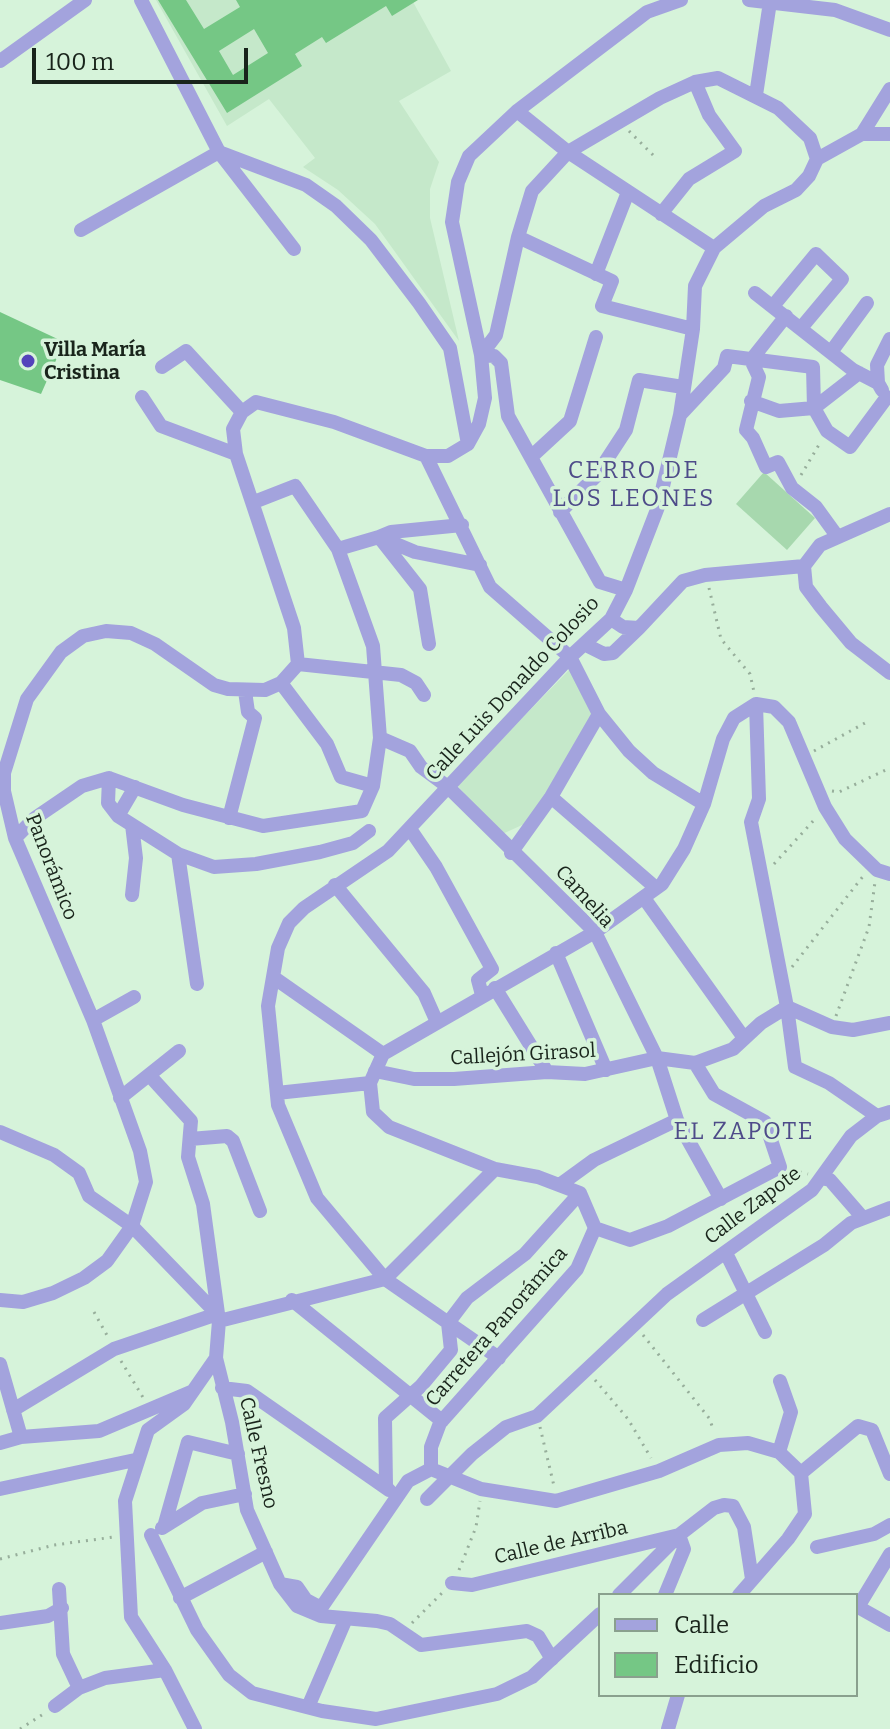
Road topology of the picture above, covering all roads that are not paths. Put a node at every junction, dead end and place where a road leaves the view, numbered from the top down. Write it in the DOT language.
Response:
graph roads {
  1 [pos="85,0"];
  2 [pos="141,0"];
  3 [pos="681,0"];
  4 [pos="749,0"];
  5 [pos="770,2"];
  6 [pos="890,30"];
  7 [pos="0,61"];
  8 [pos="695,82"];
  9 [pos="890,89"];
  10 [pos="756,95"];
  11 [pos="517,111"];
  12 [pos="862,134"];
  13 [pos="890,134"];
  14 [pos="219,152"];
  15 [pos="568,152"];
  16 [pos="817,159"];
  17 [pos="628,192"];
  18 [pos="661,214"];
  19 [pos="81,230"];
  20 [pos="518,237"];
  21 [pos="714,248"];
  22 [pos="294,249"];
  23 [pos="596,274"];
  24 [pos="755,293"];
  25 [pos="867,303"];
  26 [pos="773,306"];
  27 [pos="786,316"];
  28 [pos="801,328"];
  29 [pos="693,329"];
  30 [pos="596,337"];
  31 [pos="890,339"];
  32 [pos="831,352"];
  33 [pos="481,355"];
  34 [pos="751,360"];
  35 [pos="162,367"];
  36 [pos="859,373"];
  37 [pos="878,383"];
  38 [pos="683,387"];
  39 [pos="142,397"];
  40 [pos="485,398"];
  41 [pos="508,398"];
  42 [pos="888,398"];
  43 [pos="751,401"];
  44 [pos="814,408"];
  45 [pos="242,412"];
  46 [pos="680,415"];
  47 [pos="468,444"];
  48 [pos="236,454"];
  49 [pos="426,456"];
  50 [pos="531,457"];
  51 [pos="254,502"];
  52 [pos="560,512"];
  53 [pos="890,514"];
  54 [pos="462,525"];
  55 [pos="837,536"];
  56 [pos="379,537"];
  57 [pos="338,549"];
  58 [pos="480,565"];
  59 [pos="804,566"];
  60 [pos="626,590"];
  61 [pos="611,619"];
  62 [pos="639,628"];
  63 [pos="429,644"];
  64 [pos="584,644"];
  65 [pos="570,657"];
  66 [pos="298,664"];
  67 [pos="376,673"];
  68 [pos="890,673"];
  69 [pos="281,683"];
  70 [pos="245,691"];
  71 [pos="424,695"];
  72 [pos="756,704"];
  73 [pos="599,714"];
  74 [pos="380,738"];
  75 [pos="2,772"];
  76 [pos="109,778"];
  77 [pos="373,786"];
  78 [pos="135,787"];
  79 [pos="448,787"];
  80 [pos="551,797"];
  81 [pos="704,804"];
  82 [pos="362,811"];
  83 [pos="4,812"];
  84 [pos="118,816"];
  85 [pos="229,818"];
  86 [pos="132,825"];
  87 [pos="410,829"];
  88 [pos="369,831"];
  89 [pos="15,838"];
  90 [pos="388,851"];
  91 [pos="511,853"];
  92 [pos="178,854"];
  93 [pos="879,870"];
  94 [pos="335,885"];
  95 [pos="650,893"];
  96 [pos="132,895"];
  97 [pos="595,932"];
  98 [pos="556,953"];
  99 [pos="273,977"];
  100 [pos="197,984"];
  101 [pos="488,991"];
  102 [pos="134,997"];
  103 [pos="787,1007"];
  104 [pos="93,1020"];
  105 [pos="436,1020"];
  106 [pos="890,1023"];
  107 [pos="744,1038"];
  108 [pos="179,1051"];
  109 [pos="383,1054"];
  110 [pos="657,1058"];
  111 [pos="695,1063"];
  112 [pos="606,1070"];
  113 [pos="547,1072"];
  114 [pos="150,1076"];
  115 [pos="373,1077"];
  116 [pos="277,1093"];
  117 [pos="120,1098"];
  118 [pos="885,1114"];
  119 [pos="677,1120"];
  120 [pos="890,1129"];
  121 [pos="0,1132"];
  122 [pos="190,1139"];
  123 [pos="495,1169"];
  124 [pos="821,1178"];
  125 [pos="561,1184"];
  126 [pos="580,1193"];
  127 [pos="721,1199"];
  128 [pos="890,1208"];
  129 [pos="260,1211"];
  130 [pos="863,1218"];
  131 [pos="132,1226"];
  132 [pos="595,1228"];
  133 [pos="726,1253"];
  134 [pos="385,1279"];
  135 [pos="747,1296"];
  136 [pos="0,1300"];
  137 [pos="292,1300"];
  138 [pos="218,1318"];
  139 [pos="703,1320"];
  140 [pos="448,1323"];
  141 [pos="765,1332"];
  142 [pos="216,1358"];
  143 [pos="499,1358"];
  144 [pos="0,1364"];
  145 [pos="780,1381"];
  146 [pos="222,1388"];
  147 [pos="195,1390"];
  148 [pos="410,1397"];
  149 [pos="13,1410"];
  150 [pos="442,1421"];
  151 [pos="21,1437"];
  152 [pos="0,1443"];
  153 [pos="779,1452"];
  154 [pos="238,1454"];
  155 [pos="135,1460"];
  156 [pos="431,1469"];
  157 [pos="801,1473"];
  158 [pos="890,1474"];
  159 [pos="450,1479"];
  160 [pos="386,1486"];
  161 [pos="0,1489"];
  162 [pos="245,1494"];
  163 [pos="427,1499"];
  164 [pos="396,1500"];
  165 [pos="890,1525"];
  166 [pos="158,1531"];
  167 [pos="679,1535"];
  168 [pos="124,1536"];
  169 [pos="817,1547"];
  170 [pos="266,1552"];
  171 [pos="890,1554"];
  172 [pos="752,1579"];
  173 [pos="452,1583"];
  174 [pos="280,1584"];
  175 [pos="59,1589"];
  176 [pos="621,1593"];
  177 [pos="666,1593"];
  178 [pos="741,1593"];
  179 [pos="180,1598"];
  180 [pos="62,1608"];
  181 [pos="598,1616"];
  182 [pos="345,1621"];
  183 [pos="0,1623"];
  184 [pos="890,1625"];
  185 [pos="552,1659"];
  186 [pos="165,1670"];
  187 [pos="79,1688"];
  188 [pos="677,1697"];
  189 [pos="55,1706"];
  190 [pos="308,1707"];
  191 [pos="195,1729"];
  192 [pos="668,1729"];
  1 -- 7 [label="street"];
  2 -- 14 [label="street"];
  3 -- 11 [label="street"];
  4 -- 5 [label="street"];
  5 -- 6 [label="street"];
  5 -- 10 [label="street"];
  8 -- 10 [label="street"];
  8 -- 15 [label="street"];
  8 -- 18 [label="street"];
  9 -- 12 [label="street"];
  10 -- 16 [label="street"];
  11 -- 15 [label="street"];
  11 -- 33 [label="street"];
  12 -- 13 [label="street"];
  12 -- 16 [label="street"];
  14 -- 19 [label="street"];
  14 -- 22 [label="street"];
  14 -- 47 [label="street"];
  15 -- 17 [label="street"];
  15 -- 20 [label="street"];
  16 -- 21 [label="street, Calle Luis Donaldo Colosio"];
  17 -- 18 [label="street"];
  17 -- 23 [label="street"];
  18 -- 21 [label="street"];
  20 -- 23 [label="street"];
  20 -- 33 [label="street"];
  21 -- 29 [label="street, Calle Luis Donaldo Colosio"];
  23 -- 29 [label="street"];
  24 -- 26 [label="street"];
  25 -- 32 [label="street"];
  26 -- 27 [label="street"];
  26 -- 28 [label="street"];
  27 -- 28 [label="street"];
  27 -- 34 [label="street"];
  28 -- 32 [label="street"];
  29 -- 38 [label="street, Calle Luis Donaldo Colosio"];
  30 -- 50 [label="street"];
  31 -- 37 [label="street"];
  32 -- 36 [label="street"];
  33 -- 40 [label="street"];
  33 -- 41 [label="street"];
  34 -- 43 [label="street"];
  34 -- 44 [label="street"];
  34 -- 46 [label="street"];
  35 -- 45 [label="street"];
  36 -- 37 [label="street"];
  36 -- 44 [label="street"];
  37 -- 42 [label="street"];
  38 -- 46 [label="street, Calle Luis Donaldo Colosio"];
  38 -- 52 [label="street"];
  39 -- 48 [label="street"];
  40 -- 41 [label="street"];
  40 -- 47 [label="street"];
  41 -- 50 [label="street"];
  42 -- 44 [label="street"];
  43 -- 44 [label="street"];
  43 -- 55 [label="street"];
  45 -- 48 [label="street"];
  45 -- 49 [label="street"];
  46 -- 60 [label="street, Calle Luis Donaldo Colosio"];
  47 -- 49 [label="street"];
  48 -- 51 [label="street"];
  49 -- 54 [label="street"];
  50 -- 52 [label="street"];
  51 -- 57 [label="street"];
  51 -- 66 [label="street"];
  52 -- 60 [label="street"];
  53 -- 55 [label="street"];
  54 -- 56 [label="street"];
  54 -- 58 [label="street"];
  55 -- 59 [label="street"];
  56 -- 57 [label="street"];
  56 -- 58 [label="street"];
  56 -- 63 [label="street"];
  57 -- 67 [label="street"];
  58 -- 65 [label="street"];
  59 -- 62 [label="street"];
  59 -- 68 [label="street"];
  60 -- 61 [label="street, Calle Luis Donaldo Colosio"];
  61 -- 62 [label="street"];
  61 -- 64 [label="street, Calle Luis Donaldo Colosio"];
  62 -- 64 [label="street"];
  64 -- 65 [label="street, Calle Luis Donaldo Colosio"];
  65 -- 73 [label="street"];
  65 -- 79 [label="street, Calle Luis Donaldo Colosio"];
  66 -- 67 [label="street"];
  66 -- 69 [label="street"];
  67 -- 71 [label="street"];
  67 -- 74 [label="street"];
  69 -- 70 [label="street, Panorámico"];
  69 -- 77 [label="street"];
  70 -- 75 [label="street, Panorámico"];
  70 -- 85 [label="street"];
  72 -- 81 [label="street"];
  72 -- 93 [label="street"];
  72 -- 103 [label="street"];
  73 -- 80 [label="street"];
  73 -- 81 [label="street"];
  74 -- 77 [label="street"];
  74 -- 79 [label="street, Camelia"];
  75 -- 83 [label="street, Panorámico"];
  76 -- 78 [label="street"];
  76 -- 84 [label="street"];
  76 -- 89 [label="street"];
  77 -- 82 [label="street"];
  78 -- 84 [label="street"];
  78 -- 85 [label="street"];
  79 -- 87 [label="street, Calle Luis Donaldo Colosio"];
  79 -- 91 [label="street, Camelia"];
  80 -- 91 [label="street"];
  80 -- 95 [label="street"];
  81 -- 95 [label="street"];
  82 -- 85 [label="street"];
  82 -- 88 [label="street"];
  83 -- 89 [label="street, Panorámico"];
  84 -- 86 [label="street"];
  86 -- 92 [label="street"];
  86 -- 96 [label="street"];
  87 -- 90 [label="street, Calle Luis Donaldo Colosio"];
  87 -- 101 [label="street"];
  88 -- 90 [label="street"];
  88 -- 92 [label="street"];
  89 -- 104 [label="street, Panorámico"];
  90 -- 94 [label="street, Calle Luis Donaldo Colosio"];
  91 -- 97 [label="street, Camelia"];
  92 -- 100 [label="street"];
  94 -- 99 [label="street, Calle Luis Donaldo Colosio"];
  94 -- 105 [label="street"];
  95 -- 97 [label="street"];
  95 -- 107 [label="street"];
  97 -- 98 [label="street"];
  97 -- 110 [label="street, Camelia"];
  98 -- 101 [label="street"];
  98 -- 112 [label="street"];
  99 -- 109 [label="street"];
  99 -- 116 [label="street, Calle Luis Donaldo Colosio"];
  101 -- 105 [label="street"];
  101 -- 113 [label="street"];
  102 -- 104 [label="street"];
  103 -- 106 [label="street"];
  103 -- 107 [label="street, Callejón Girasol"];
  103 -- 118 [label="street"];
  104 -- 117 [label="street, Panorámico"];
  105 -- 109 [label="street"];
  107 -- 111 [label="street, Callejón Girasol"];
  108 -- 114 [label="street"];
  109 -- 115 [label="street"];
  110 -- 111 [label="street, Callejón Girasol"];
  110 -- 112 [label="street, Callejón Girasol"];
  110 -- 119 [label="street, Camelia"];
  111 -- 127 [label="street"];
  112 -- 113 [label="street, Callejón Girasol"];
  113 -- 115 [label="street, Callejón Girasol"];
  114 -- 117 [label="street"];
  114 -- 122 [label="street, Calle Fresno"];
  115 -- 116 [label="street, Callejón Girasol"];
  115 -- 123 [label="street"];
  116 -- 134 [label="street, Calle Luis Donaldo Colosio"];
  117 -- 131 [label="street, Panorámico"];
  118 -- 120 [label="street"];
  118 -- 124 [label="street, Calle Zapote"];
  119 -- 125 [label="street"];
  119 -- 127 [label="street, Camelia"];
  121 -- 131 [label="street"];
  122 -- 129 [label="street"];
  122 -- 138 [label="street, Calle Fresno"];
  123 -- 125 [label="street"];
  123 -- 134 [label="street"];
  124 -- 130 [label="street"];
  124 -- 133 [label="street, Calle Zapote"];
  125 -- 126 [label="street"];
  126 -- 132 [label="street"];
  126 -- 140 [label="street"];
  127 -- 132 [label="street"];
  128 -- 130 [label="street"];
  130 -- 135 [label="street"];
  131 -- 136 [label="street, Panorámico"];
  131 -- 138 [label="street"];
  132 -- 143 [label="street, Carretera Panorámica"];
  133 -- 135 [label="street"];
  133 -- 159 [label="street, Calle Zapote"];
  134 -- 137 [label="street"];
  134 -- 140 [label="street, Calle Luis Donaldo Colosio"];
  135 -- 139 [label="street"];
  135 -- 141 [label="street"];
  137 -- 138 [label="street"];
  137 -- 148 [label="street"];
  138 -- 142 [label="street, Calle Fresno"];
  138 -- 149 [label="street"];
  140 -- 143 [label="street, Calle Luis Donaldo Colosio"];
  140 -- 148 [label="street"];
  142 -- 146 [label="street, Calle Fresno"];
  142 -- 147 [label="street"];
  143 -- 150 [label="street, Carretera Panorámica"];
  144 -- 149 [label="street"];
  145 -- 153 [label="street"];
  146 -- 154 [label="street, Calle Fresno"];
  146 -- 160 [label="street"];
  147 -- 151 [label="street"];
  147 -- 155 [label="street"];
  148 -- 150 [label="street"];
  148 -- 160 [label="street"];
  149 -- 151 [label="street"];
  150 -- 156 [label="street, Carretera Panorámica"];
  151 -- 152 [label="street"];
  153 -- 157 [label="street"];
  153 -- 159 [label="street"];
  154 -- 162 [label="street, Calle Fresno"];
  154 -- 166 [label="street"];
  155 -- 161 [label="street"];
  155 -- 168 [label="street"];
  156 -- 159 [label="street"];
  156 -- 164 [label="street"];
  157 -- 158 [label="street"];
  157 -- 172 [label="street"];
  159 -- 163 [label="street"];
  160 -- 164 [label="street"];
  162 -- 166 [label="street"];
  162 -- 170 [label="street, Calle Fresno"];
  164 -- 174 [label="street"];
  165 -- 169 [label="street"];
  166 -- 168 [label="street"];
  166 -- 179 [label="street"];
  167 -- 172 [label="street"];
  167 -- 173 [label="street, Calle de Arriba"];
  167 -- 176 [label="street"];
  167 -- 177 [label="street"];
  168 -- 186 [label="street"];
  170 -- 174 [label="street, Calle Fresno"];
  170 -- 179 [label="street"];
  171 -- 184 [label="street"];
  172 -- 178 [label="street"];
  174 -- 182 [label="street, Calle Fresno"];
  175 -- 180 [label="street"];
  179 -- 190 [label="street"];
  180 -- 183 [label="street"];
  180 -- 187 [label="street"];
  181 -- 185 [label="street"];
  182 -- 185 [label="street, Calle Fresno"];
  182 -- 190 [label="street"];
  185 -- 190 [label="street"];
  186 -- 187 [label="street"];
  186 -- 191 [label="street"];
  187 -- 189 [label="street"];
  188 -- 192 [label="street"];
}
